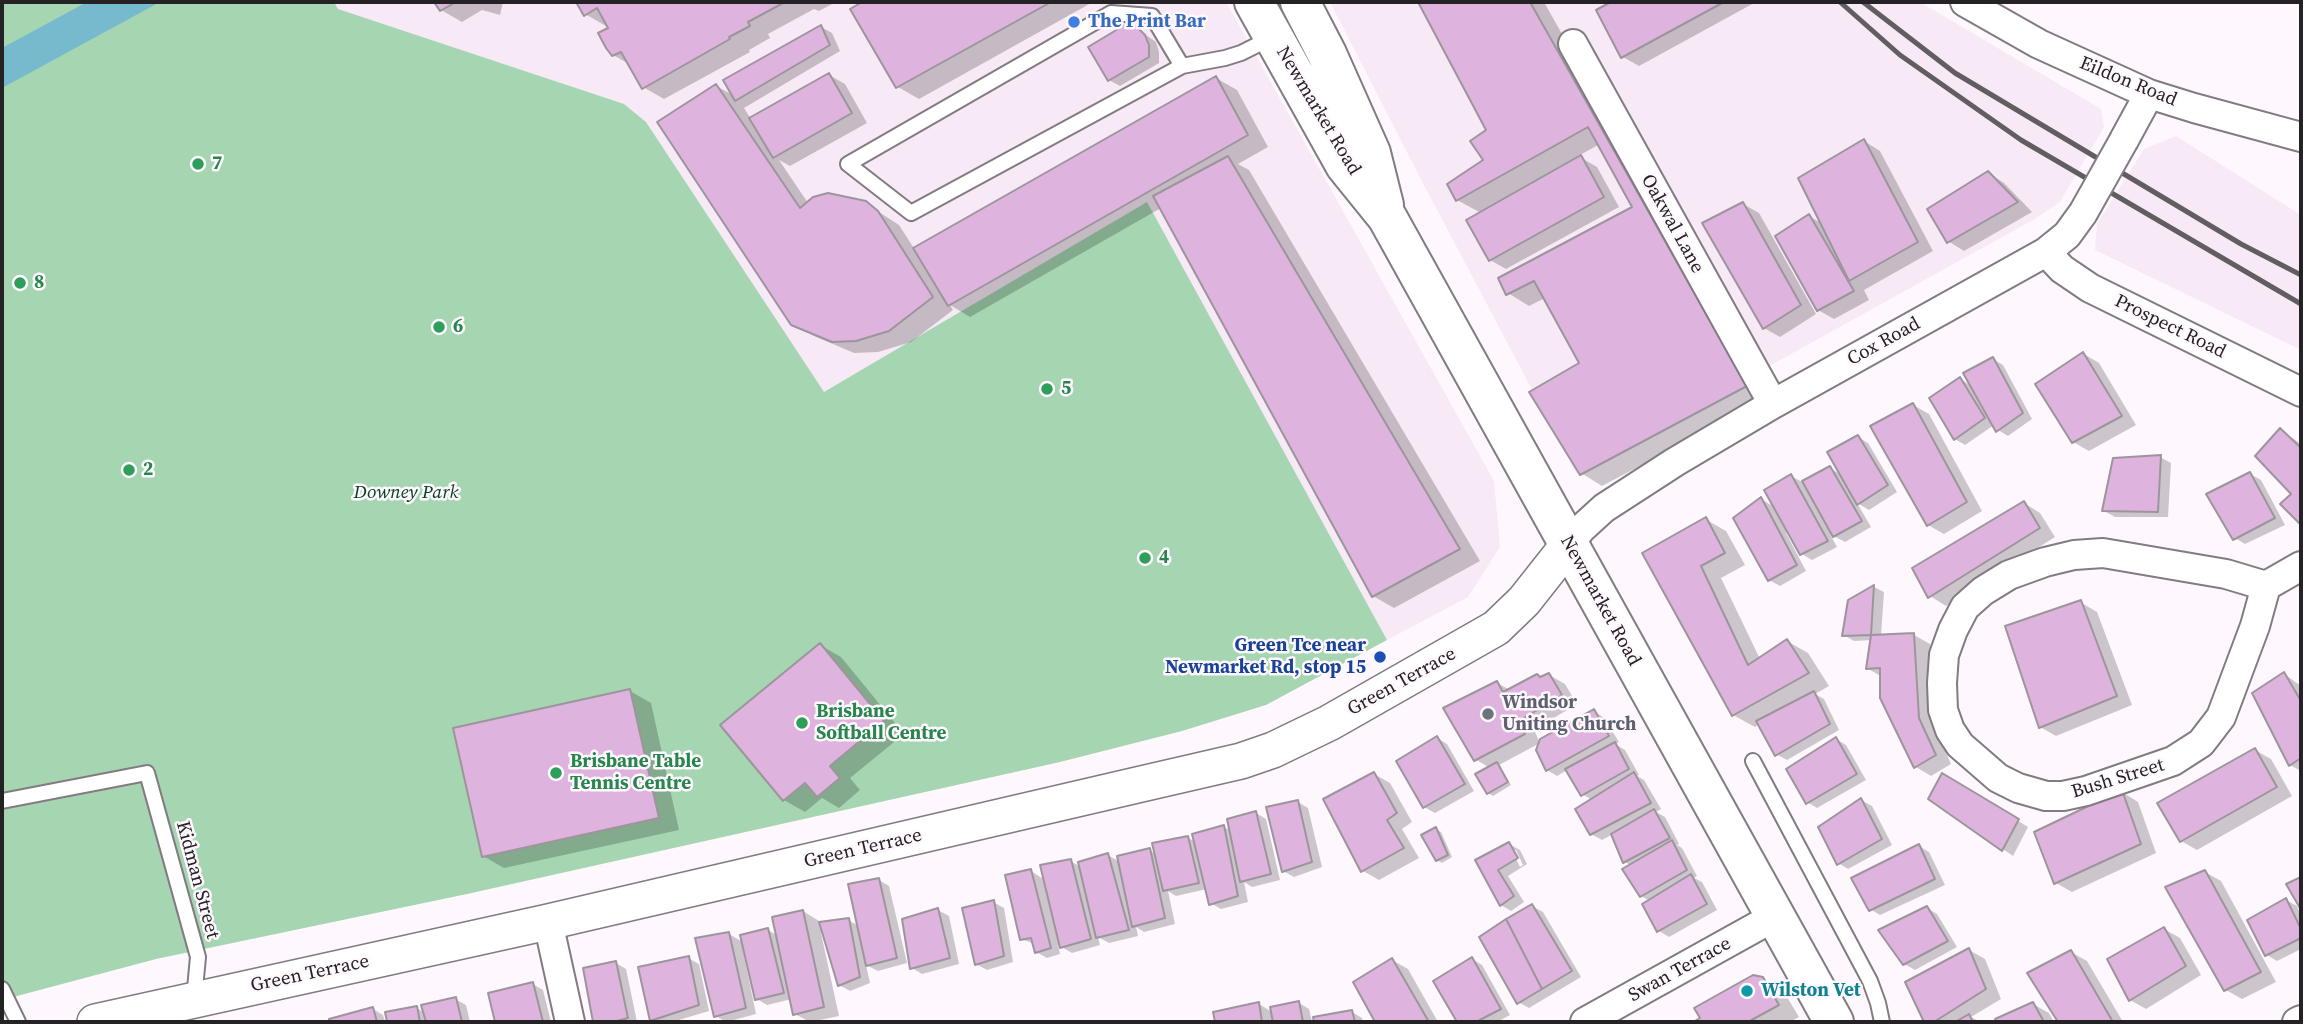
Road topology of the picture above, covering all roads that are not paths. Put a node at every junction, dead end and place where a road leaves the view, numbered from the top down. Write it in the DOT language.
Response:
graph roads {
  1 [pos="1254,2"];
  2 [pos="1965,2"];
  3 [pos="1292,22"];
  4 [pos="1573,44"];
  5 [pos="1182,66"];
  6 [pos="2149,94"];
  7 [pos="2301,136"];
  8 [pos="2046,252"];
  9 [pos="2301,392"];
  10 [pos="1773,404"];
  11 [pos="1569,544"];
  12 [pos="2301,566"];
  13 [pos="2266,586"];
  14 [pos="1753,761"];
  15 [pos="2,801"];
  16 [pos="1774,917"];
  17 [pos="548,922"];
  18 [pos="2,989"];
  19 [pos="194,999"];
  20 [pos="18,1022"];
  21 [pos="95,1022"];
  22 [pos="570,1022"];
  23 [pos="1585,1022"];
  24 [pos="1834,1022"];
  25 [pos="1882,1022"];
  1 -- 3 [label="main road, Newmarket Road"];
  2 -- 6 [label="street, Eildon Road"];
  3 -- 5 [label="lane"];
  3 -- 11 [label="main road, Newmarket Road"];
  4 -- 10 [label="street, Oakwal Lane"];
  5 -- 5 [label="lane"];
  6 -- 7 [label="street, Eildon Road"];
  6 -- 8 [label="street, Cox Road, bridge"];
  8 -- 9 [label="street, Prospect Road"];
  8 -- 10 [label="street, Cox Road"];
  10 -- 11 [label="street, Cox Road"];
  11 -- 16 [label="main road, Newmarket Road"];
  11 -- 17 [label="street, Green Terrace"];
  12 -- 13 [label="street"];
  13 -- 13 [label="street, Bush Street"];
  14 -- 25 [label="lane"];
  15 -- 19 [label="lane, Kidman Street"];
  16 -- 23 [label="street, Swan Terrace"];
  16 -- 24 [label="main road, Newmarket Road"];
  17 -- 19 [label="street, Green Terrace"];
  17 -- 22 [label="street"];
  18 -- 20 [label="lane"];
  19 -- 21 [label="street, Green Terrace"];
}
